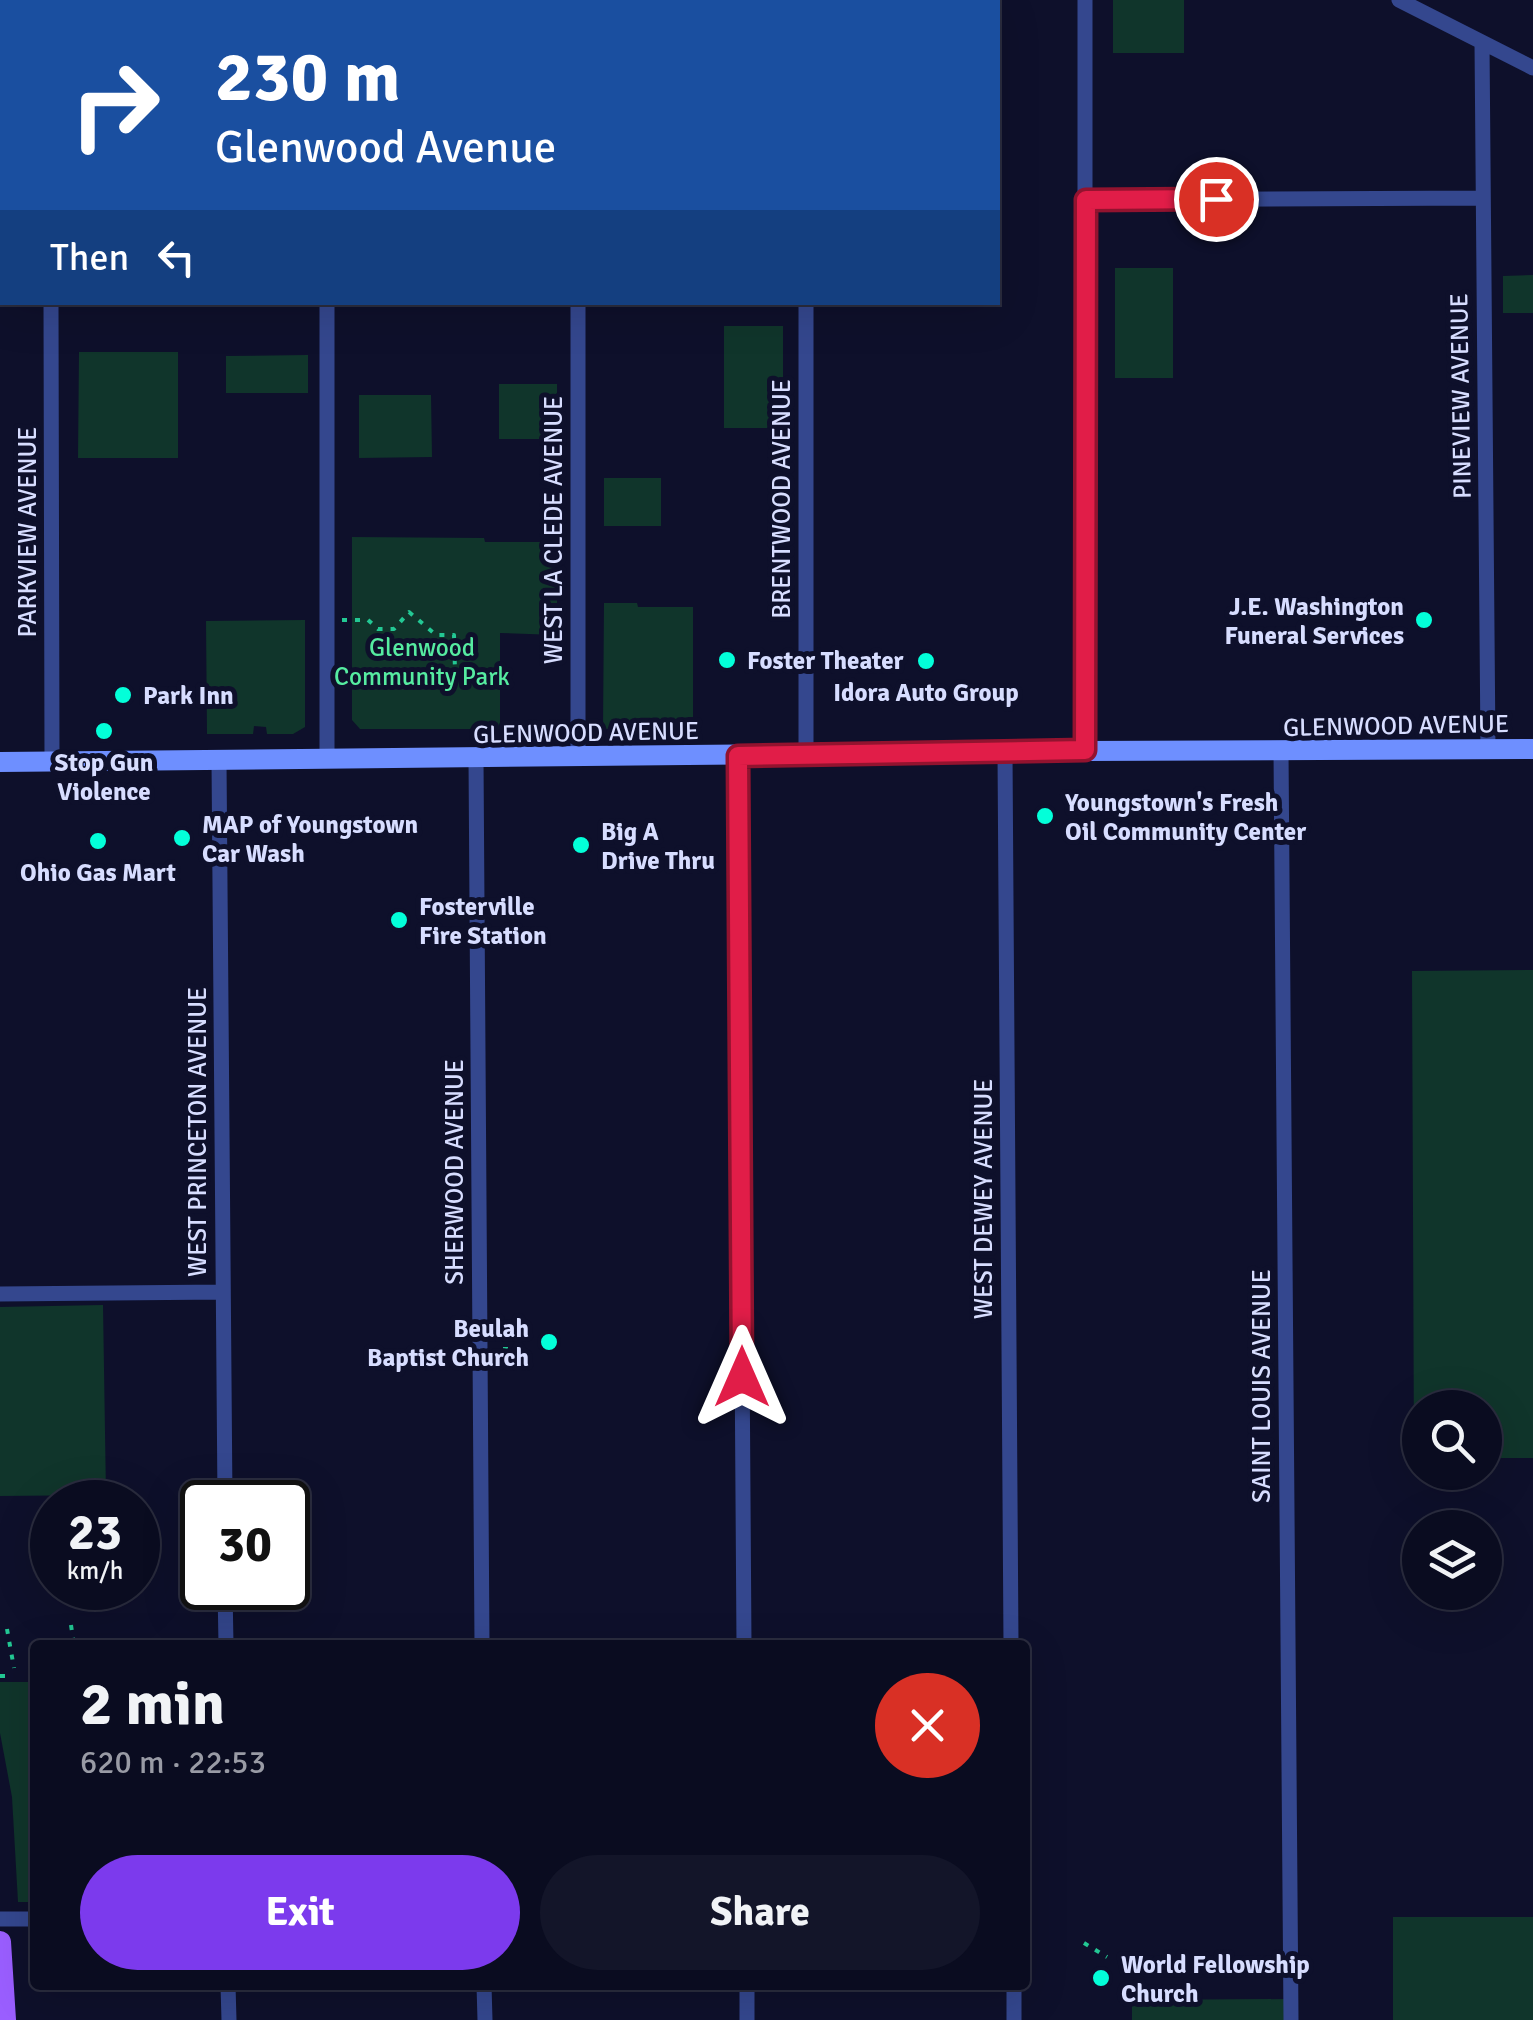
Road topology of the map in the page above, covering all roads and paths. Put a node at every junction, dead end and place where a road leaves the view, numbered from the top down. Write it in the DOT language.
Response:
graph roads {
  1 [pos="1085,0"];
  2 [pos="1399,0"];
  3 [pos="1482,43"];
  4 [pos="1533,68"];
  5 [pos="1483,198"];
  6 [pos="1086,200"];
  7 [pos="51,305"];
  8 [pos="327,305"];
  9 [pos="578,305"];
  10 [pos="806,305"];
  11 [pos="327,620"];
  12 [pos="455,671"];
  13 [pos="1488,749"];
  14 [pos="1533,749"];
  15 [pos="1085,750"];
  16 [pos="1282,751"];
  17 [pos="1005,753"];
  18 [pos="806,755"];
  19 [pos="738,756"];
  20 [pos="578,757"];
  21 [pos="476,758"];
  22 [pos="327,760"];
  23 [pos="52,761"];
  24 [pos="219,761"];
  25 [pos="0,762"];
  26 [pos="223,1292"];
  27 [pos="0,1294"];
  28 [pos="502,1349"];
  29 [pos="518,1349"];
  30 [pos="225,1480"];
  31 [pos="225,1610"];
  32 [pos="70,1625"];
  33 [pos="7,1629"];
  34 [pos="73,1640"];
  35 [pos="226,1640"];
  36 [pos="482,1640"];
  37 [pos="744,1640"];
  38 [pos="1011,1640"];
  39 [pos="14,1668"];
  40 [pos="0,1676"];
  41 [pos="11,1676"];
  42 [pos="0,1920"];
  43 [pos="30,1920"];
  44 [pos="0,1942"];
  45 [pos="1084,1942"];
  46 [pos="1107,1957"];
  47 [pos="228,1990"];
  48 [pos="484,1990"];
  49 [pos="746,1990"];
  50 [pos="1014,1990"];
  51 [pos="5,2020"];
  52 [pos="228,2020"];
  53 [pos="485,2020"];
  54 [pos="747,2020"];
  55 [pos="1014,2020"];
  56 [pos="1291,2020"];
  1 -- 6 [label="street"];
  2 -- 3 [label="street"];
  3 -- 4 [label="street"];
  3 -- 5 [label="street, PINEVIEW AVENUE"];
  5 -- 6 [label="street"];
  5 -- 13 [label="street, PINEVIEW AVENUE"];
  6 -- 15 [label="street"];
  7 -- 23 [label="street, PARKVIEW AVENUE"];
  8 -- 11 [label="street"];
  9 -- 20 [label="street, WEST LA CLEDE AVENUE"];
  10 -- 18 [label="street, BRENTWOOD AVENUE"];
  11 -- 12 [label="path"];
  11 -- 22 [label="street"];
  13 -- 14 [label="main road, GLENWOOD AVENUE"];
  13 -- 16 [label="main road, GLENWOOD AVENUE"];
  15 -- 16 [label="main road, GLENWOOD AVENUE"];
  15 -- 17 [label="main road, GLENWOOD AVENUE"];
  16 -- 56 [label="street, SAINT LOUIS AVENUE"];
  17 -- 18 [label="main road, GLENWOOD AVENUE"];
  17 -- 38 [label="street, WEST DEWEY AVENUE"];
  18 -- 19 [label="main road, GLENWOOD AVENUE"];
  19 -- 20 [label="main road, GLENWOOD AVENUE"];
  19 -- 37 [label="street"];
  20 -- 21 [label="main road, GLENWOOD AVENUE"];
  21 -- 22 [label="main road, GLENWOOD AVENUE"];
  21 -- 36 [label="street, SHERWOOD AVENUE"];
  22 -- 24 [label="main road, GLENWOOD AVENUE"];
  23 -- 24 [label="main road, GLENWOOD AVENUE"];
  23 -- 25 [label="main road, GLENWOOD AVENUE"];
  24 -- 26 [label="street, WEST PRINCETON AVENUE"];
  26 -- 27 [label="street"];
  26 -- 30 [label="street, WEST PRINCETON AVENUE"];
  28 -- 29 [label="path"];
  31 -- 35 [label="street"];
  32 -- 34 [label="path"];
  33 -- 39 [label="path"];
  40 -- 41 [label="path"];
  42 -- 43 [label="street"];
  44 -- 51 [label="main road"];
  45 -- 46 [label="path"];
  47 -- 52 [label="street"];
  48 -- 53 [label="street"];
  49 -- 54 [label="street"];
  50 -- 55 [label="street"];
}
